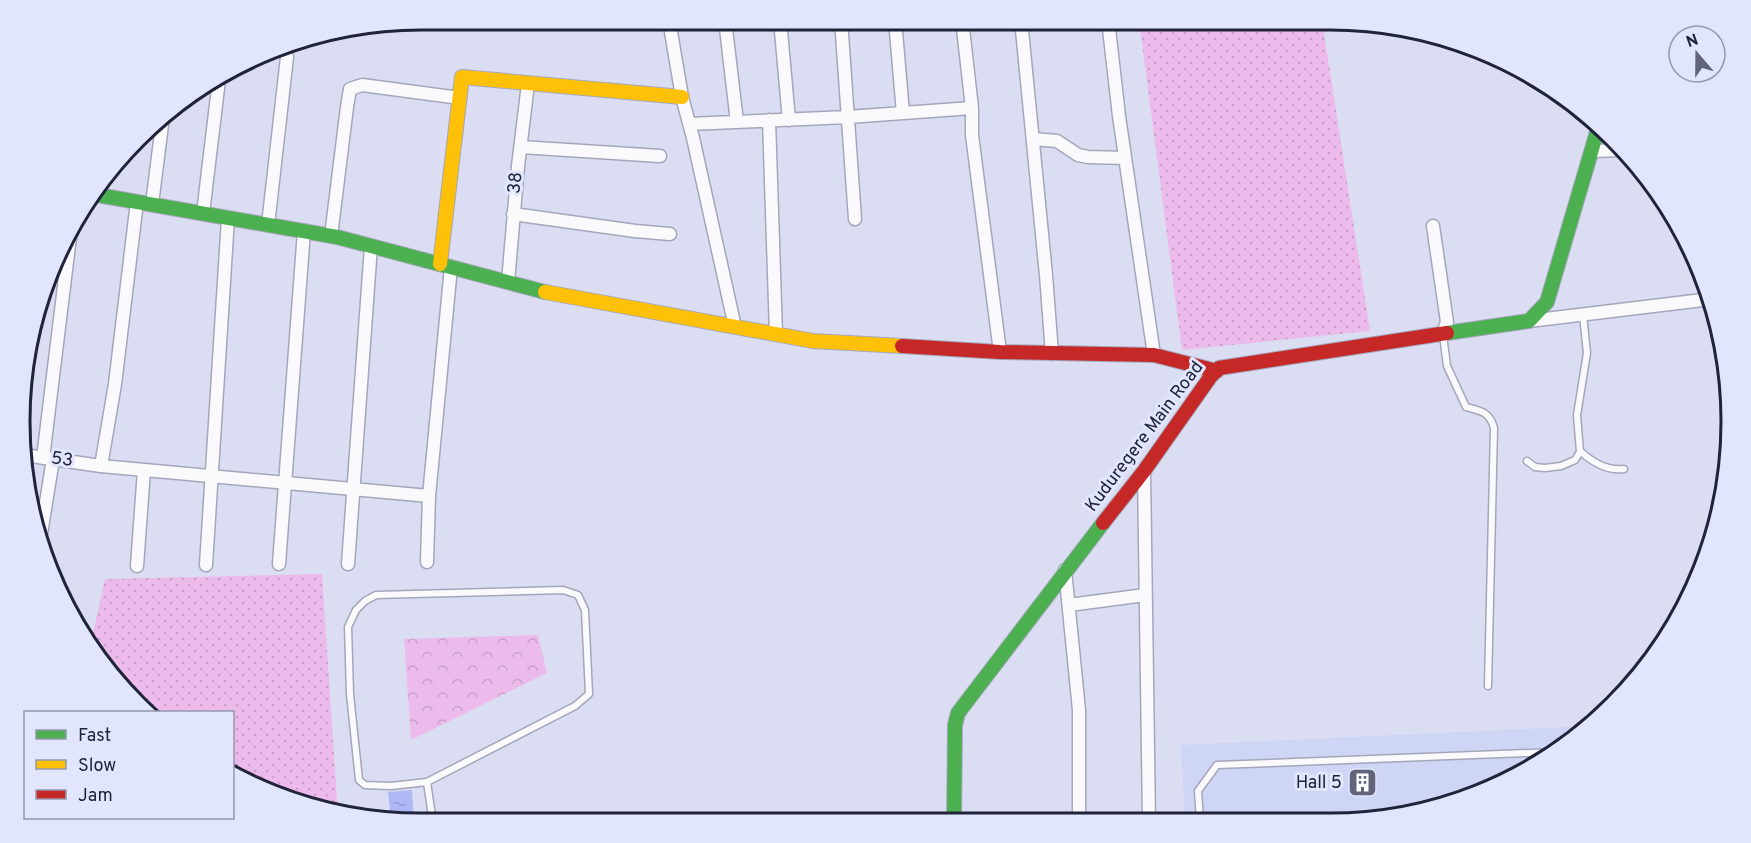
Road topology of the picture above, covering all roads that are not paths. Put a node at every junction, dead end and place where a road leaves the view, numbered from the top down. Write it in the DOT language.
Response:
graph roads {
  1 [pos="671,30"];
  2 [pos="726,30"];
  3 [pos="781,30"];
  4 [pos="842,30"];
  5 [pos="896,30"];
  6 [pos="963,30"];
  7 [pos="1022,30"];
  8 [pos="1109,30"];
  9 [pos="287,57"];
  10 [pos="528,84"];
  11 [pos="218,87"];
  12 [pos="460,98"];
  13 [pos="682,98"];
  14 [pos="972,108"];
  15 [pos="903,113"];
  16 [pos="848,117"];
  17 [pos="770,120"];
  18 [pos="789,120"];
  19 [pos="737,122"];
  20 [pos="689,124"];
  21 [pos="162,128"];
  22 [pos="1596,135"];
  23 [pos="1033,139"];
  24 [pos="521,147"];
  25 [pos="1611,150"];
  26 [pos="1592,151"];
  27 [pos="660,156"];
  28 [pos="1125,158"];
  29 [pos="102,196"];
  30 [pos="137,202"];
  31 [pos="152,204"];
  32 [pos="203,213"];
  33 [pos="513,214"];
  34 [pos="228,218"];
  35 [pos="855,219"];
  36 [pos="268,225"];
  37 [pos="1433,226"];
  38 [pos="304,231"];
  39 [pos="670,234"];
  40 [pos="331,236"];
  41 [pos="371,246"];
  42 [pos="69,251"];
  43 [pos="445,266"];
  44 [pos="508,282"];
  45 [pos="1701,300"];
  46 [pos="1583,315"];
  47 [pos="1529,321"];
  48 [pos="735,327"];
  49 [pos="776,334"];
  50 [pos="1443,334"];
  51 [pos="1000,352"];
  52 [pos="1052,354"];
  53 [pos="1154,356"];
  54 [pos="1217,371"];
  55 [pos="1580,451"];
  56 [pos="32,456"];
  57 [pos="48,458"];
  58 [pos="1527,461"];
  59 [pos="101,466"];
  60 [pos="1624,469"];
  61 [pos="144,470"];
  62 [pos="1144,471"];
  63 [pos="213,476"];
  64 [pos="284,482"];
  65 [pos="353,489"];
  66 [pos="429,496"];
  67 [pos="42,520"];
  68 [pos="427,562"];
  69 [pos="279,564"];
  70 [pos="348,564"];
  71 [pos="206,565"];
  72 [pos="137,566"];
  73 [pos="1065,570"];
  74 [pos="1145,595"];
  75 [pos="1069,605"];
  76 [pos="1488,686"];
  77 [pos="1538,753"];
  78 [pos="427,782"];
  79 [pos="431,813"];
  80 [pos="954,813"];
  81 [pos="1079,813"];
  82 [pos="1149,813"];
  83 [pos="1199,813"];
  1 -- 13 [label="street"];
  2 -- 19 [label="street"];
  3 -- 18 [label="street"];
  4 -- 16 [label="street"];
  5 -- 15 [label="street"];
  6 -- 14 [label="street"];
  7 -- 23 [label="street"];
  8 -- 28 [label="street"];
  9 -- 36 [label="street"];
  10 -- 12 [label="street"];
  10 -- 13 [label="street"];
  10 -- 24 [label="street, 38"];
  11 -- 32 [label="street"];
  12 -- 40 [label="street"];
  12 -- 43 [label="street"];
  13 -- 20 [label="street"];
  14 -- 15 [label="street"];
  14 -- 51 [label="street"];
  15 -- 16 [label="street"];
  16 -- 18 [label="street"];
  16 -- 35 [label="street"];
  17 -- 18 [label="street"];
  17 -- 19 [label="street"];
  17 -- 49 [label="street"];
  19 -- 20 [label="street"];
  20 -- 48 [label="street"];
  21 -- 31 [label="street"];
  22 -- 26 [label="street"];
  23 -- 28 [label="street"];
  23 -- 52 [label="street"];
  24 -- 27 [label="street"];
  24 -- 33 [label="street, 38"];
  25 -- 26 [label="street"];
  26 -- 47 [label="street"];
  28 -- 53 [label="street"];
  29 -- 30 [label="street"];
  30 -- 31 [label="street"];
  30 -- 59 [label="street"];
  31 -- 32 [label="street"];
  32 -- 34 [label="street"];
  33 -- 39 [label="street"];
  33 -- 44 [label="street, 38"];
  34 -- 36 [label="street"];
  34 -- 63 [label="street"];
  36 -- 38 [label="street"];
  37 -- 50 [label="street"];
  38 -- 40 [label="street"];
  38 -- 64 [label="street"];
  40 -- 41 [label="street"];
  41 -- 43 [label="street"];
  41 -- 65 [label="street"];
  42 -- 57 [label="street"];
  43 -- 44 [label="street"];
  43 -- 66 [label="street"];
  44 -- 48 [label="street"];
  45 -- 46 [label="street"];
  46 -- 47 [label="street"];
  46 -- 55 [label="lane"];
  47 -- 50 [label="street, Kuduregere Main Road"];
  48 -- 49 [label="street"];
  49 -- 51 [label="street"];
  50 -- 54 [label="street, Kuduregere Main Road"];
  50 -- 76 [label="lane"];
  51 -- 52 [label="street"];
  52 -- 53 [label="street"];
  53 -- 54 [label="street"];
  54 -- 62 [label="street, Kuduregere Main Road"];
  55 -- 58 [label="lane"];
  55 -- 60 [label="lane"];
  56 -- 57 [label="street, 53"];
  57 -- 59 [label="street, 53"];
  57 -- 67 [label="street"];
  59 -- 61 [label="street, 53"];
  61 -- 63 [label="street, 53"];
  61 -- 72 [label="street"];
  62 -- 73 [label="street, Kuduregere Main Road"];
  62 -- 74 [label="street"];
  63 -- 64 [label="street, 53"];
  63 -- 71 [label="street"];
  64 -- 65 [label="street, 53"];
  64 -- 69 [label="street"];
  65 -- 66 [label="street, 53"];
  65 -- 70 [label="street"];
  66 -- 68 [label="street"];
  73 -- 75 [label="street"];
  73 -- 80 [label="street, Kuduregere Main Road"];
  74 -- 75 [label="street"];
  74 -- 82 [label="street"];
  75 -- 81 [label="street"];
  77 -- 83 [label="lane"];
  78 -- 78 [label="lane"];
  78 -- 79 [label="lane"];
}
